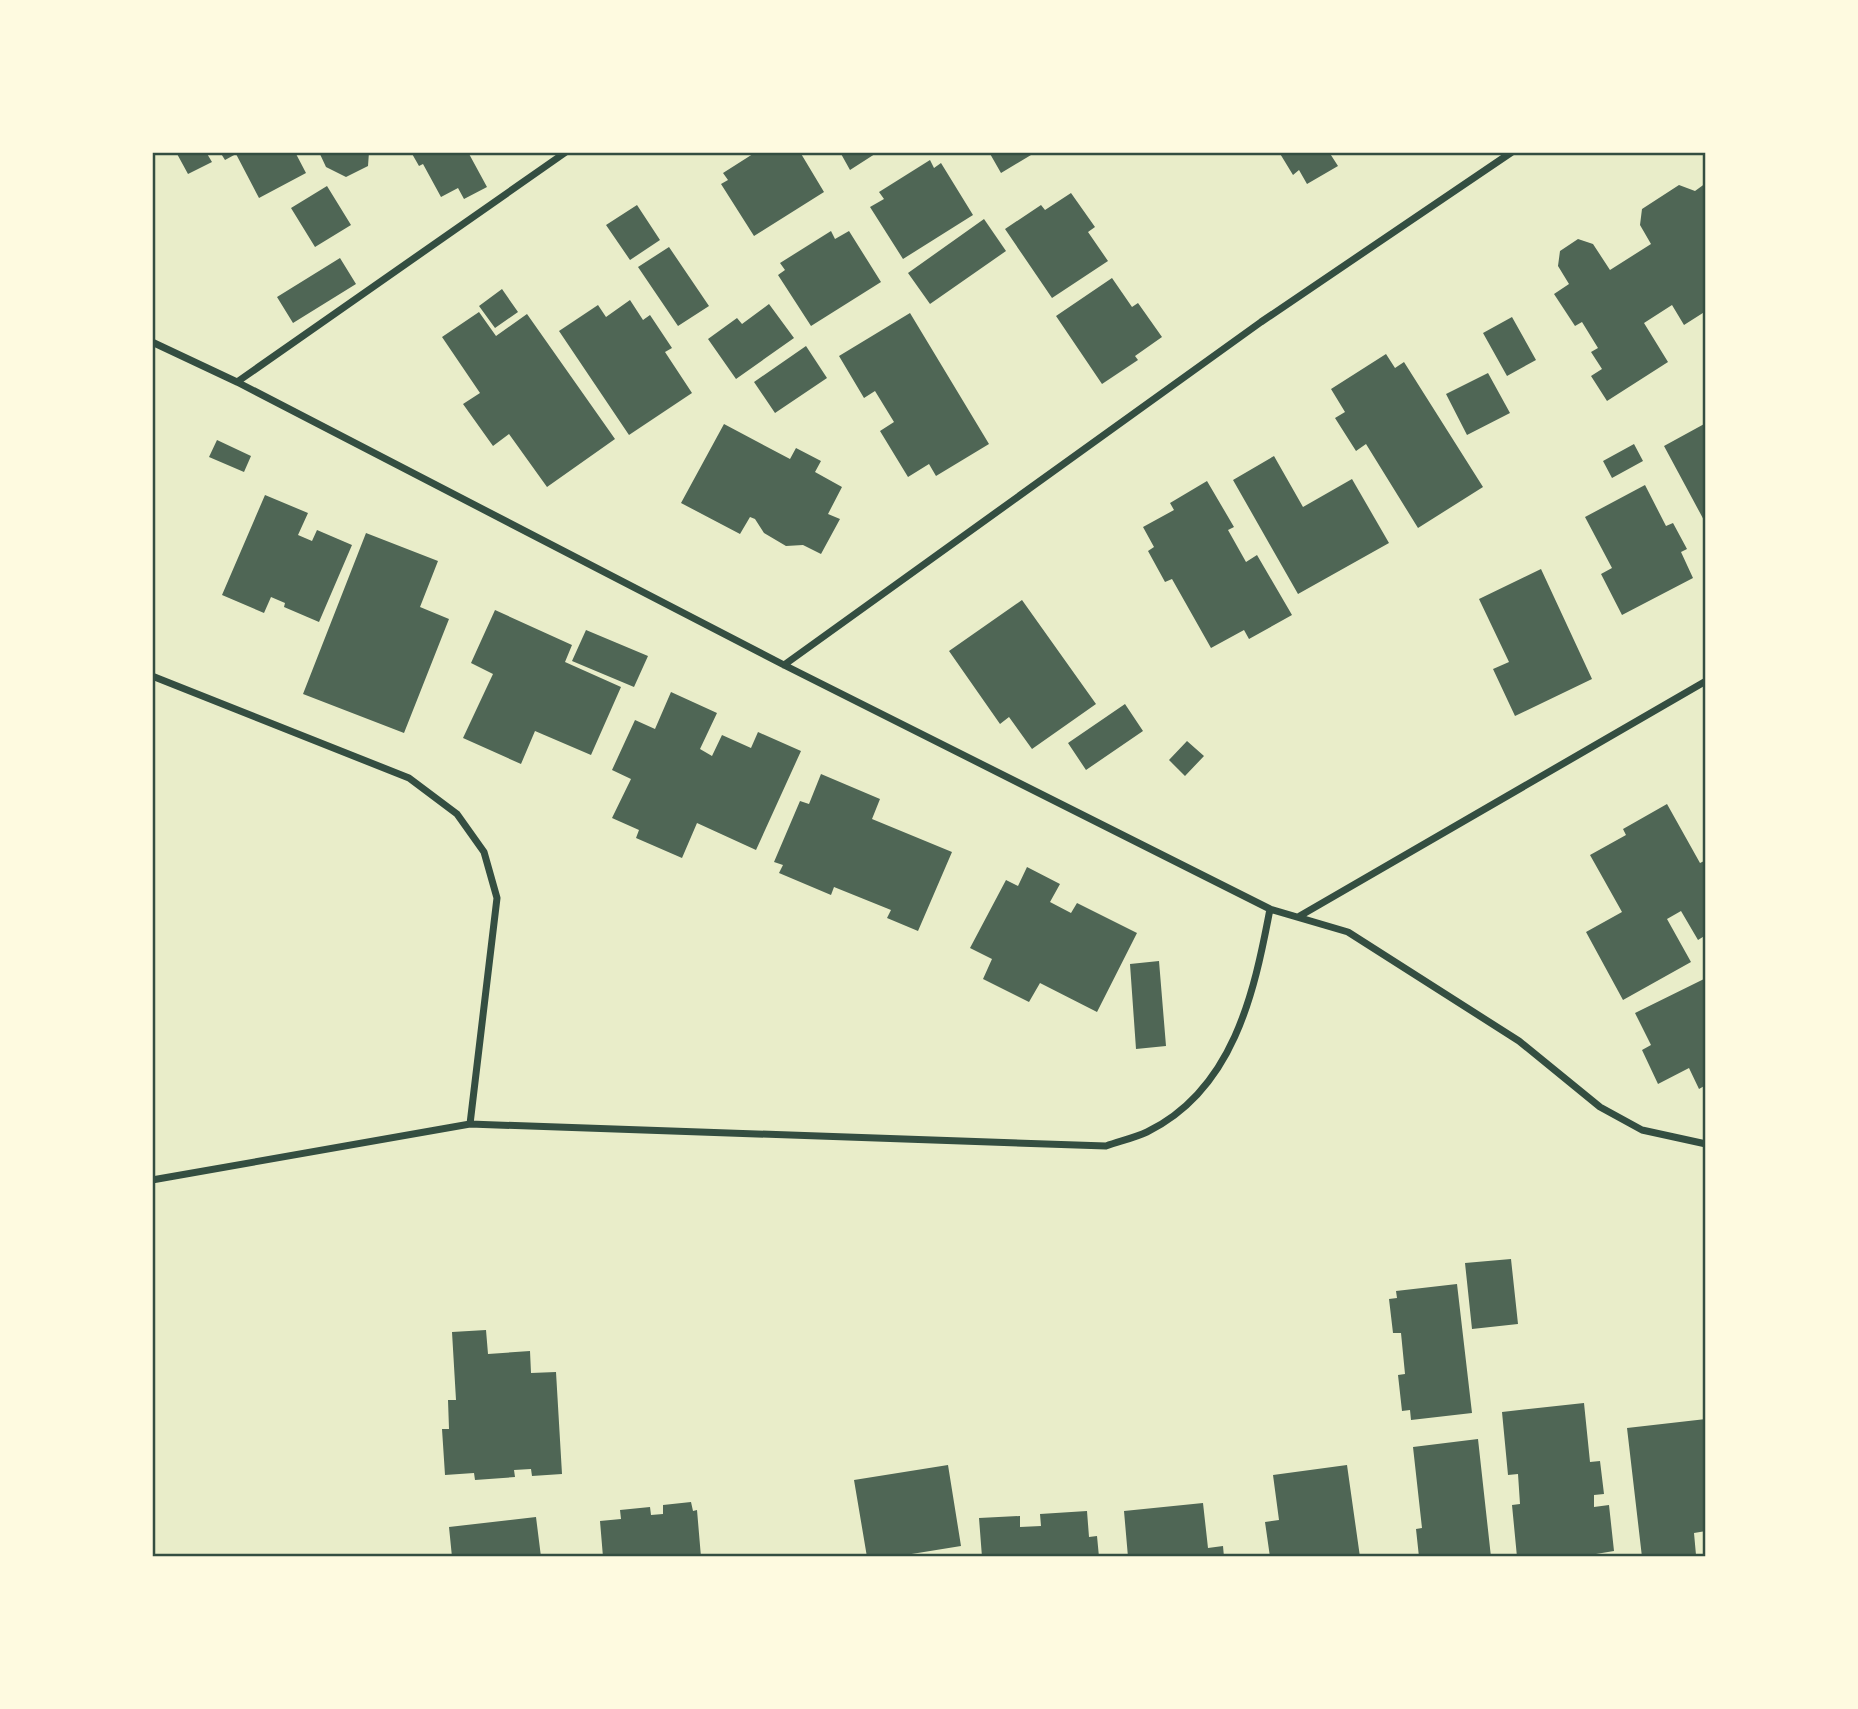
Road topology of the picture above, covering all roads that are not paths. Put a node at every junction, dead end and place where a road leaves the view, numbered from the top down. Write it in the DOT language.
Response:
graph roads {
  1 [pos="566,152"];
  2 [pos="1512,152"];
  3 [pos="152,342"];
  4 [pos="237,382"];
  5 [pos="785,665"];
  6 [pos="152,676"];
  7 [pos="1706,681"];
  8 [pos="1270,909"];
  9 [pos="1297,918"];
  10 [pos="470,1124"];
  11 [pos="1706,1144"];
  12 [pos="152,1180"];
  1 -- 4 [label="street"];
  2 -- 5 [label="street"];
  3 -- 4 [label="street"];
  4 -- 5 [label="street"];
  5 -- 8 [label="street"];
  6 -- 10 [label="street"];
  7 -- 9 [label="street"];
  8 -- 9 [label="street"];
  8 -- 10 [label="street"];
  9 -- 11 [label="street"];
  10 -- 12 [label="street"];
}
